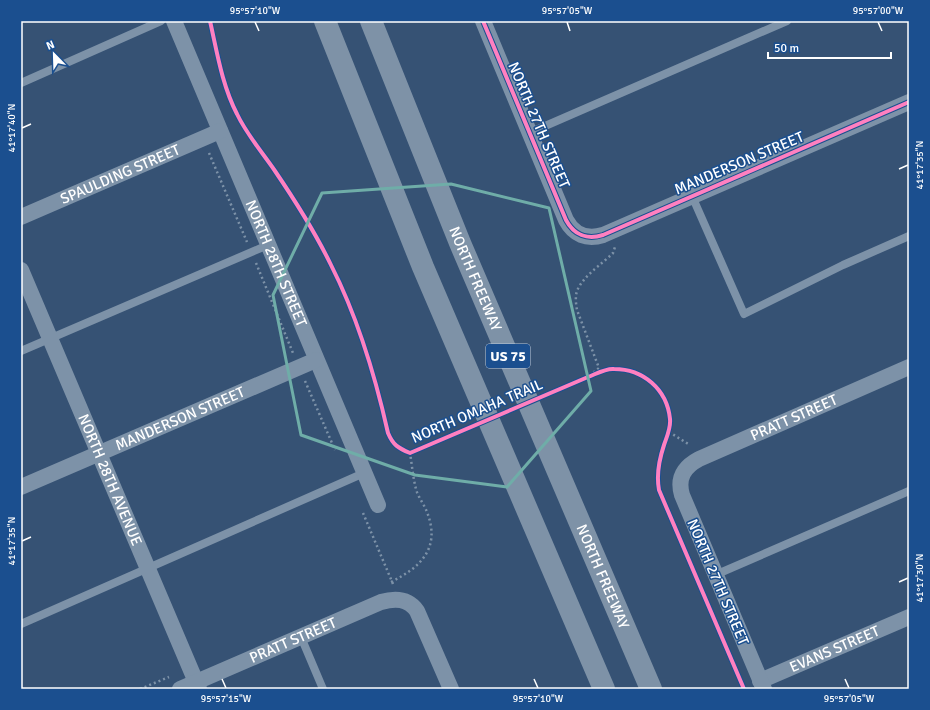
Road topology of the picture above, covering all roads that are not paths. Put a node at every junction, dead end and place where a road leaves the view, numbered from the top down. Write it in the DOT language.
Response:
graph roads {
  1 [pos="161,21"];
  2 [pos="174,21"];
  3 [pos="325,21"];
  4 [pos="371,21"];
  5 [pos="483,21"];
  6 [pos="787,21"];
  7 [pos="21,83"];
  8 [pos="909,102"];
  9 [pos="220,131"];
  10 [pos="529,133"];
  11 [pos="692,196"];
  12 [pos="21,217"];
  13 [pos="578,234"];
  14 [pos="909,236"];
  15 [pos="268,245"];
  16 [pos="21,270"];
  17 [pos="50,338"];
  18 [pos="21,351"];
  19 [pos="316,360"];
  20 [pos="909,367"];
  21 [pos="99,453"];
  22 [pos="364,472"];
  23 [pos="682,473"];
  24 [pos="21,487"];
  25 [pos="909,491"];
  26 [pos="378,505"];
  27 [pos="149,569"];
  28 [pos="715,575"];
  29 [pos="909,617"];
  30 [pos="21,624"];
  31 [pos="301,637"];
  32 [pos="762,685"];
  33 [pos="198,686"];
  34 [pos="180,689"];
  35 [pos="323,689"];
  36 [pos="451,689"];
  37 [pos="604,689"];
  38 [pos="651,689"];
  1 -- 7 [label="lane"];
  2 -- 9 [label="street, NORTH 28TH STREET"];
  3 -- 37 [label="highway, US 75"];
  4 -- 38 [label="highway, NORTH FREEWAY / US 75"];
  5 -- 10 [label="street, NORTH 27TH STREET"];
  6 -- 10 [label="lane"];
  8 -- 11 [label="street, MANDERSON STREET"];
  9 -- 12 [label="street, SPAULDING STREET"];
  9 -- 15 [label="street, NORTH 28TH STREET"];
  10 -- 13 [label="street, NORTH 27TH STREET"];
  11 -- 13 [label="street, MANDERSON STREET"];
  11 -- 14 [label="lane"];
  15 -- 17 [label="lane"];
  15 -- 19 [label="street, NORTH 28TH STREET"];
  16 -- 17 [label="street, NORTH 28TH AVENUE"];
  17 -- 18 [label="lane"];
  17 -- 21 [label="street, NORTH 28TH AVENUE"];
  19 -- 21 [label="street, MANDERSON STREET"];
  19 -- 22 [label="street, NORTH 28TH STREET"];
  20 -- 23 [label="street, PRATT STREET"];
  21 -- 24 [label="street, MANDERSON STREET"];
  21 -- 27 [label="street, NORTH 28TH AVENUE"];
  22 -- 26 [label="street, NORTH 28TH STREET"];
  22 -- 27 [label="lane"];
  23 -- 28 [label="street, NORTH 27TH STREET"];
  25 -- 28 [label="lane"];
  27 -- 30 [label="lane"];
  27 -- 33 [label="street, NORTH 28TH AVENUE"];
  28 -- 32 [label="street, NORTH 27TH STREET"];
  29 -- 32 [label="street, EVANS STREET"];
  31 -- 33 [label="street, PRATT STREET"];
  31 -- 35 [label="lane"];
  31 -- 36 [label="street, PRATT STREET"];
  33 -- 34 [label="street, PRATT STREET"];
}
